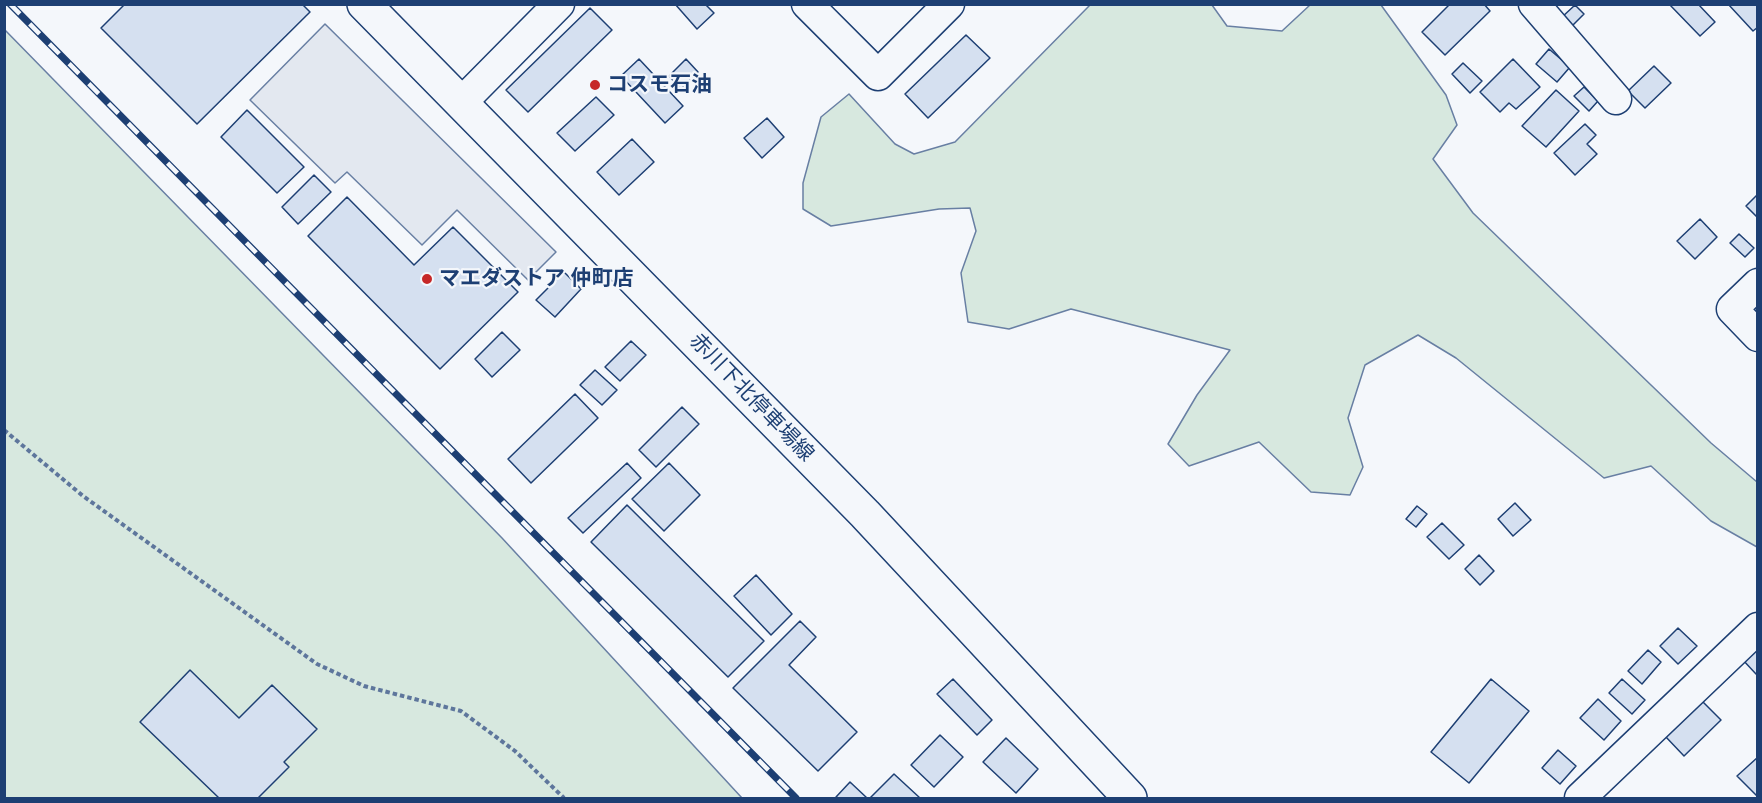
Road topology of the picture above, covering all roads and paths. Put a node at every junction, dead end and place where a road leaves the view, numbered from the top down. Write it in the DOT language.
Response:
graph roads {
  1 [pos="364,4"];
  2 [pos="559,4"];
  3 [pos="807,4"];
  4 [pos="949,4"];
  5 [pos="1534,4"];
  6 [pos="1616,99"];
  7 [pos="461,103"];
  8 [pos="1758,284"];
  9 [pos="1758,336"];
  10 [pos="4,430"];
  11 [pos="1758,628"];
  12 [pos="564,798"];
  13 [pos="1130,798"];
  14 [pos="1580,798"];
  1 -- 7 [label="main road, 赤川下北停車場線"];
  2 -- 7 [label="street"];
  3 -- 4 [label="street"];
  5 -- 6 [label="street"];
  7 -- 13 [label="main road, 赤川下北停車場線"];
  8 -- 9 [label="street"];
  10 -- 12 [label="path"];
  11 -- 14 [label="street"];
}
